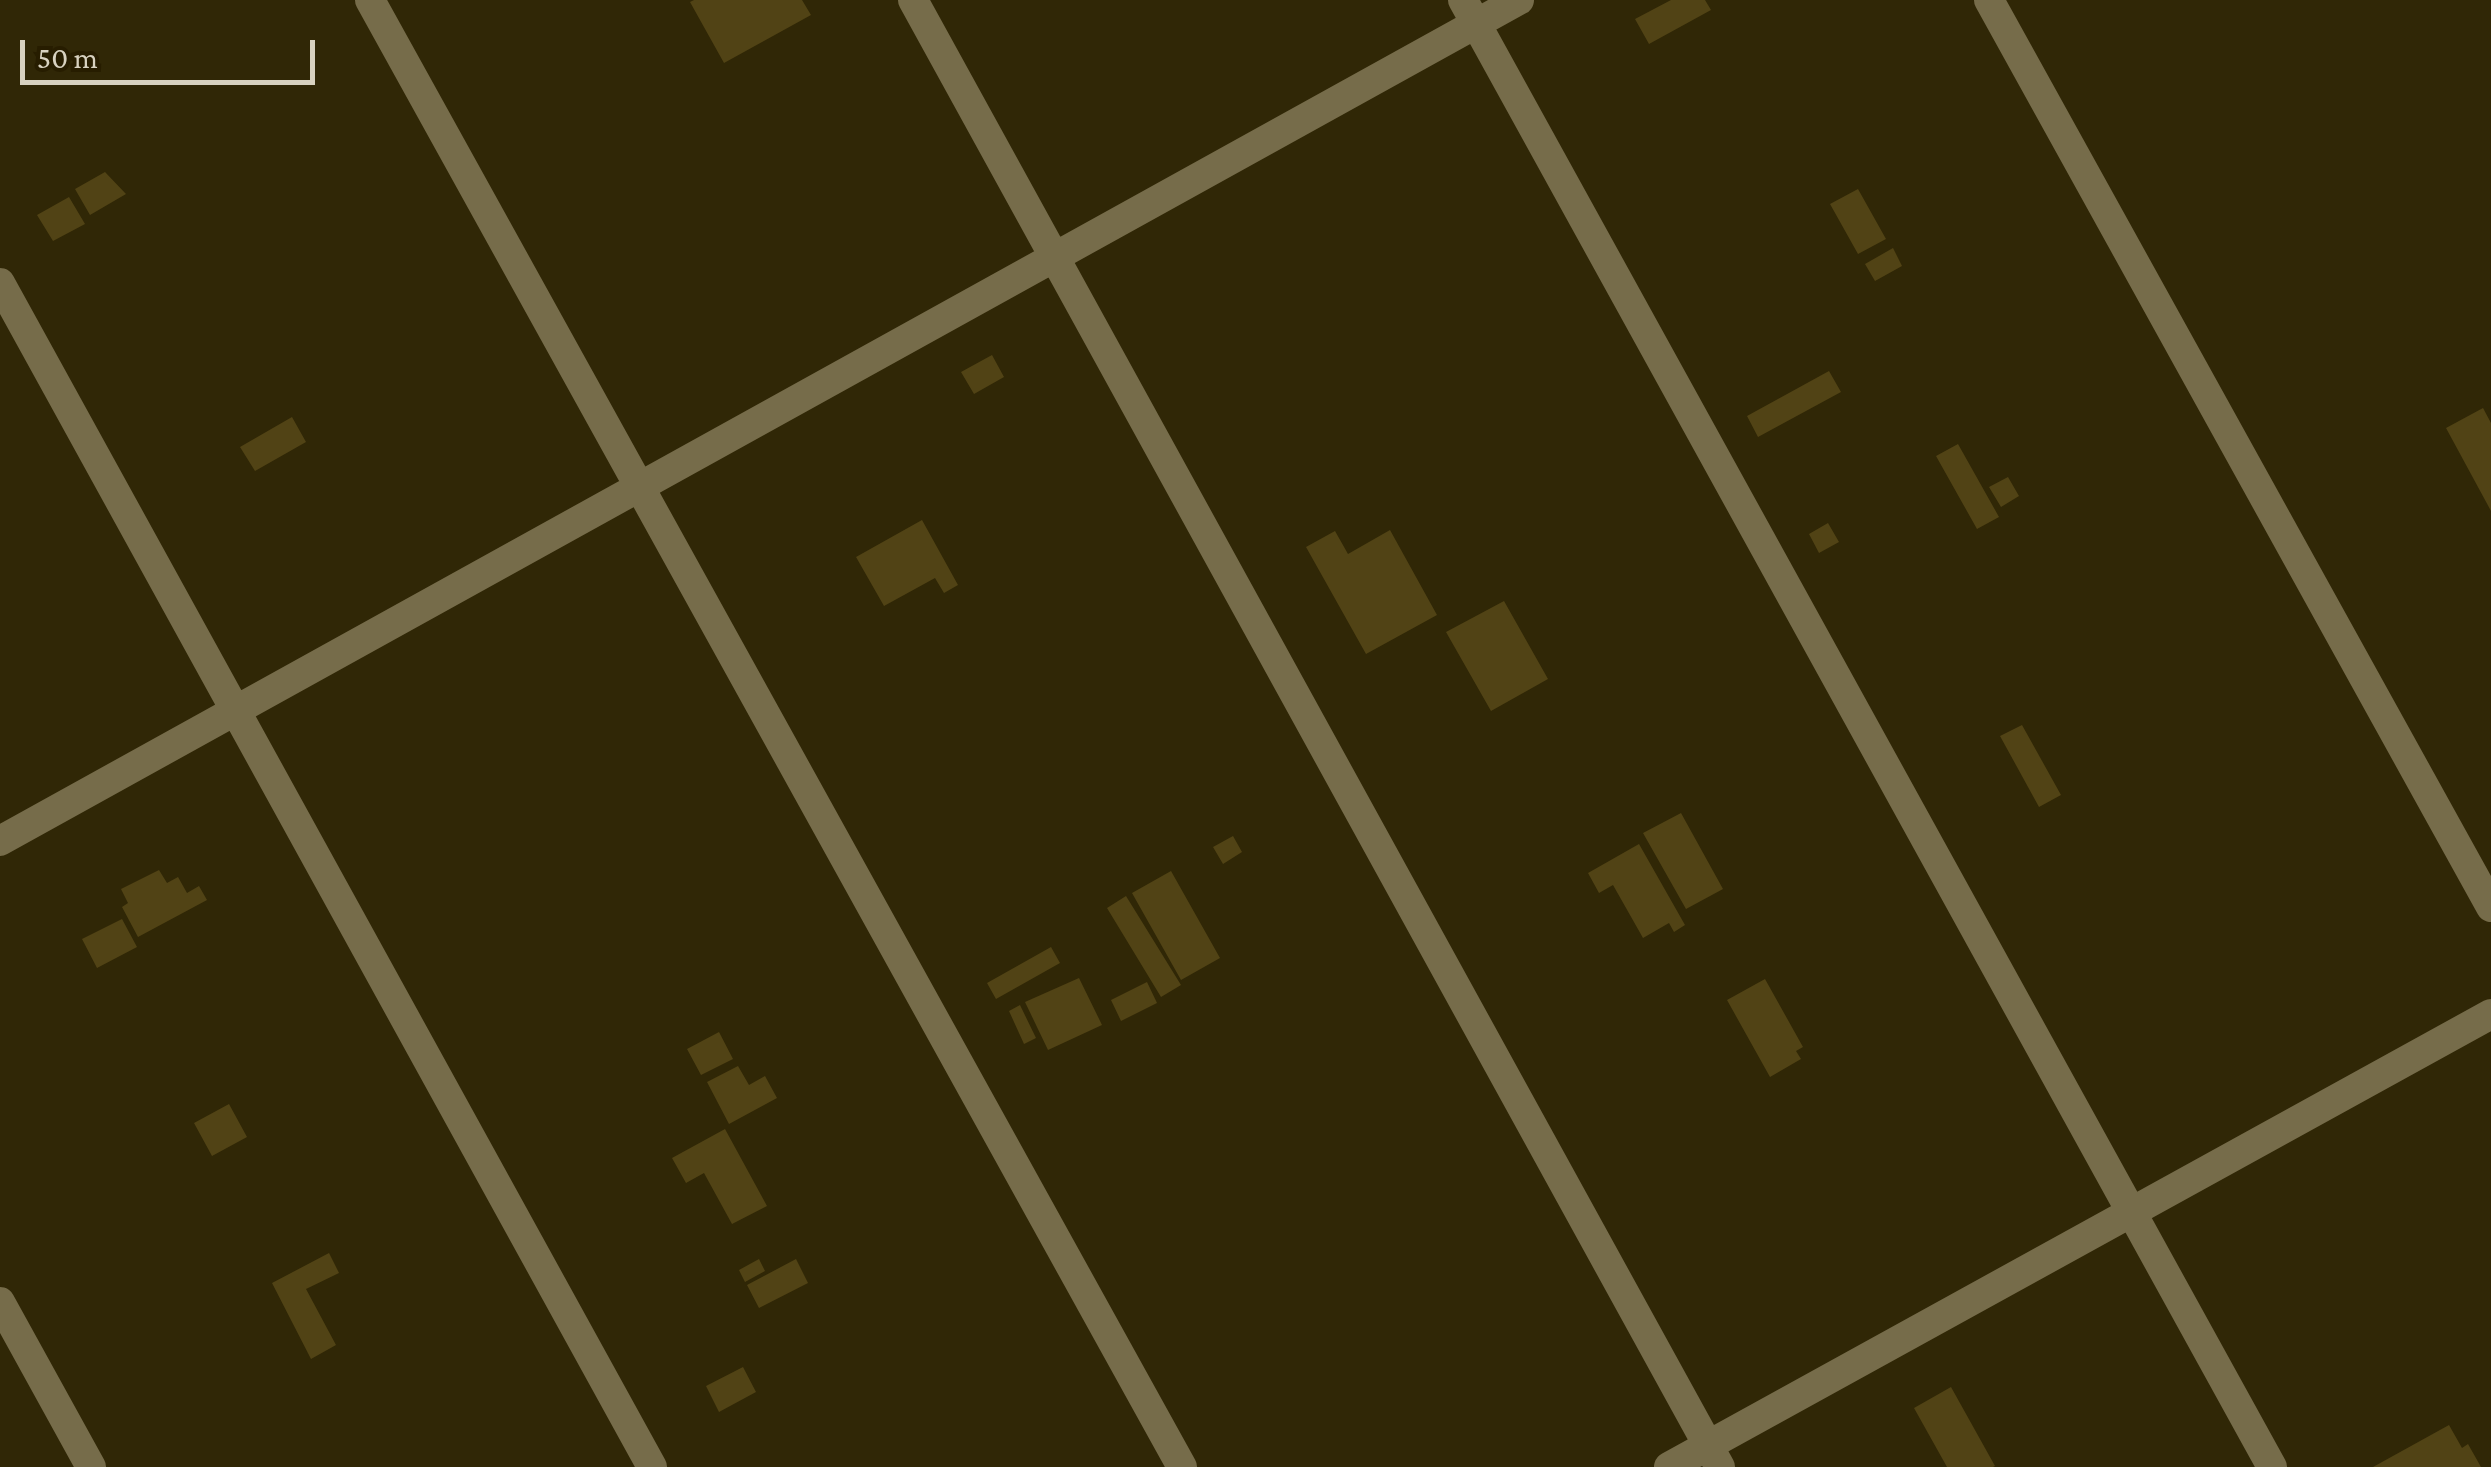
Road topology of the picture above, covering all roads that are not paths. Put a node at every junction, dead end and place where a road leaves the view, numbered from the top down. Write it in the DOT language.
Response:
graph roads {
  1 [pos="370,0"];
  2 [pos="914,0"];
  3 [pos="1519,0"];
  4 [pos="1989,0"];
  5 [pos="1470,12"];
  6 [pos="1054,256"];
  7 [pos="0,283"];
  8 [pos="639,487"];
  9 [pos="235,710"];
  10 [pos="0,841"];
  11 [pos="2491,907"];
  12 [pos="2491,1014"];
  13 [pos="2132,1212"];
  14 [pos="0,1302"];
  15 [pos="1714,1456"];
  16 [pos="91,1467"];
  17 [pos="652,1467"];
  18 [pos="1182,1467"];
  19 [pos="1669,1467"];
  20 [pos="2272,1467"];
  1 -- 8 [label="street"];
  2 -- 6 [label="street"];
  3 -- 5 [label="street"];
  4 -- 11 [label="street"];
  5 -- 6 [label="street"];
  5 -- 13 [label="street"];
  6 -- 8 [label="street"];
  6 -- 15 [label="street"];
  7 -- 9 [label="street"];
  8 -- 9 [label="street"];
  8 -- 18 [label="street"];
  9 -- 10 [label="street"];
  9 -- 17 [label="street"];
  12 -- 13 [label="street"];
  13 -- 15 [label="street"];
  13 -- 20 [label="street"];
  14 -- 16 [label="street"];
  15 -- 19 [label="street"];
}
